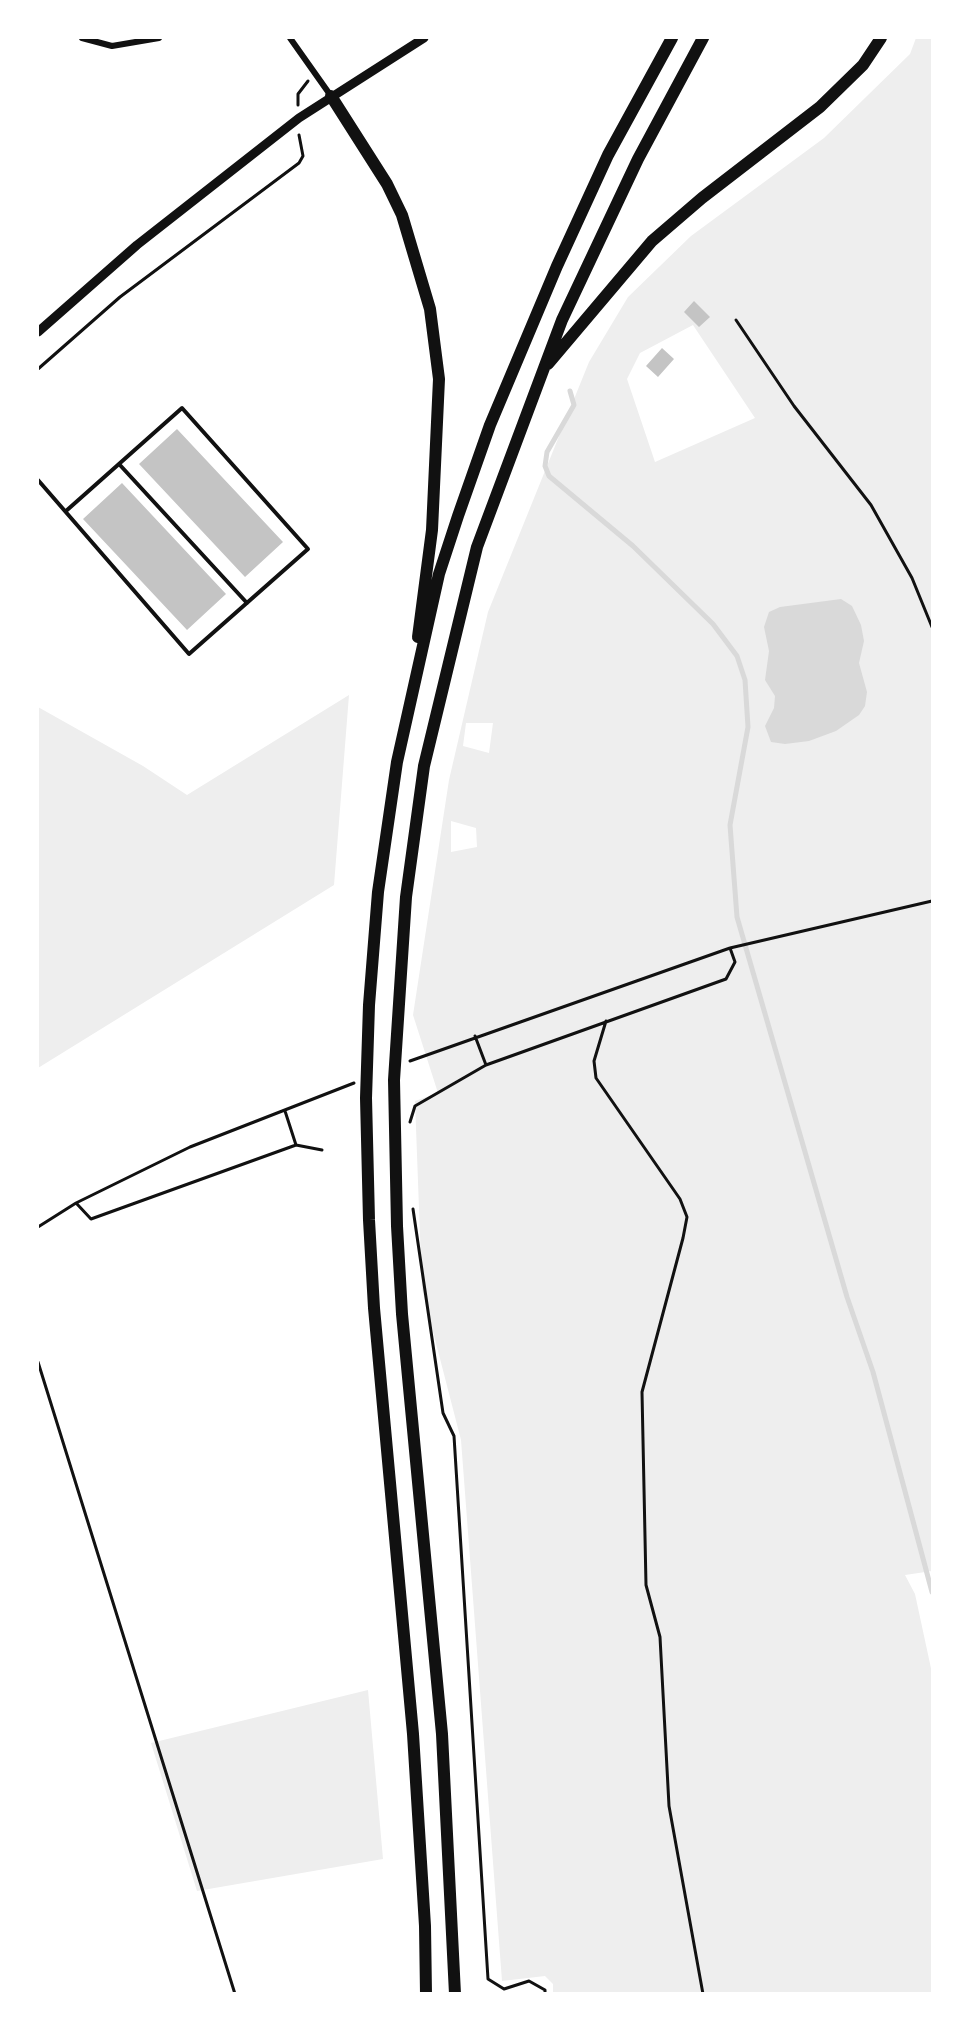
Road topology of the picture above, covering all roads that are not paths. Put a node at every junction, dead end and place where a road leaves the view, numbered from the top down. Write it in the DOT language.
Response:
graph roads {
  1 [pos="82,38"];
  2 [pos="159,38"];
  3 [pos="290,38"];
  4 [pos="424,38"];
  5 [pos="672,38"];
  6 [pos="703,38"];
  7 [pos="881,38"];
  8 [pos="331,96"];
  9 [pos="38,332"];
  10 [pos="540,375"];
  11 [pos="119,464"];
  12 [pos="38,480"];
  13 [pos="66,511"];
  14 [pos="247,603"];
  15 [pos="407,716"];
  16 [pos="426,1994"];
  17 [pos="454,1994"];
  1 -- 2 [label="street"];
  3 -- 8 [label="street"];
  4 -- 8 [label="street"];
  5 -- 15 [label="highway"];
  6 -- 10 [label="highway"];
  7 -- 10 [label="highway"];
  8 -- 9 [label="street"];
  8 -- 15 [label="highway"];
  10 -- 17 [label="highway"];
  11 -- 13 [label="lane"];
  11 -- 14 [label="lane"];
  11 -- 14 [label="lane"];
  12 -- 13 [label="lane"];
  13 -- 14 [label="lane"];
  15 -- 16 [label="highway"];
}
